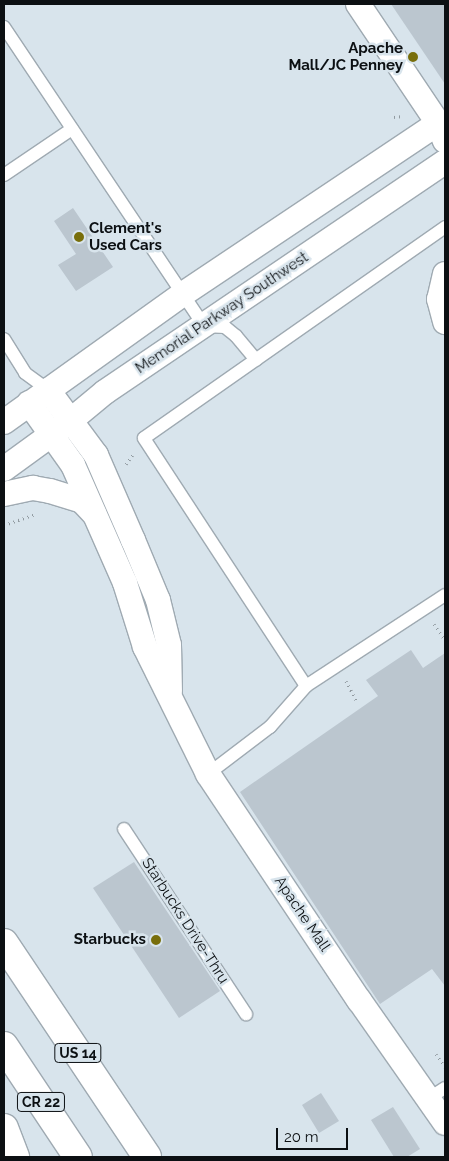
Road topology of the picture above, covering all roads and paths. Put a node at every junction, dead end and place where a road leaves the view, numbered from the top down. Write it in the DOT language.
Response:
graph roads {
  1 [pos="358,4"];
  2 [pos="4,27"];
  3 [pos="72,128"];
  4 [pos="442,132"];
  5 [pos="445,162"];
  6 [pos="4,175"];
  7 [pos="445,227"];
  8 [pos="445,274"];
  9 [pos="183,294"];
  10 [pos="445,322"];
  11 [pos="204,326"];
  12 [pos="4,340"];
  13 [pos="256,360"];
  14 [pos="25,373"];
  15 [pos="39,397"];
  16 [pos="4,422"];
  17 [pos="61,428"];
  18 [pos="4,469"];
  19 [pos="4,494"];
  20 [pos="97,517"];
  21 [pos="445,595"];
  22 [pos="338,666"];
  23 [pos="306,686"];
  24 [pos="170,699"];
  25 [pos="357,702"];
  26 [pos="208,774"];
  27 [pos="124,828"];
  28 [pos="4,943"];
  29 [pos="246,1014"];
  30 [pos="4,1046"];
  31 [pos="436,1054"];
  32 [pos="445,1068"];
  33 [pos="437,1093"];
  34 [pos="445,1123"];
  35 [pos="4,1128"];
  36 [pos="15,1157"];
  37 [pos="78,1157"];
  38 [pos="147,1157"];
  1 -- 4 [label="street"];
  2 -- 3 [label="lane"];
  3 -- 6 [label="lane"];
  3 -- 9 [label="lane"];
  4 -- 9 [label="street"];
  5 -- 11 [label="street, Memorial Parkway Southwest"];
  7 -- 13 [label="lane"];
  8 -- 10 [label="street"];
  9 -- 11 [label="lane"];
  9 -- 15 [label="street"];
  11 -- 13 [label="lane"];
  11 -- 17 [label="street, Memorial Parkway Southwest"];
  12 -- 14 [label="lane"];
  13 -- 23 [label="lane"];
  14 -- 15 [label="lane"];
  14 -- 15 [label="lane"];
  15 -- 16 [label="street"];
  15 -- 17 [label="street"];
  17 -- 18 [label="street, Memorial Parkway Southwest"];
  17 -- 20 [label="street, Apache Mall"];
  17 -- 24 [label="street"];
  19 -- 20 [label="street"];
  20 -- 24 [label="street, Apache Mall"];
  21 -- 22 [label="lane"];
  22 -- 23 [label="lane"];
  22 -- 25 [label="path"];
  23 -- 26 [label="lane"];
  24 -- 26 [label="street, Apache Mall"];
  26 -- 33 [label="street, Apache Mall"];
  27 -- 29 [label="lane, Starbucks Drive-Thru"];
  28 -- 38 [label="main road, US 14"];
  30 -- 37 [label="main road, CR 22"];
  31 -- 32 [label="path"];
  33 -- 34 [label="street, Apache Mall"];
  35 -- 36 [label="main road"];
}
